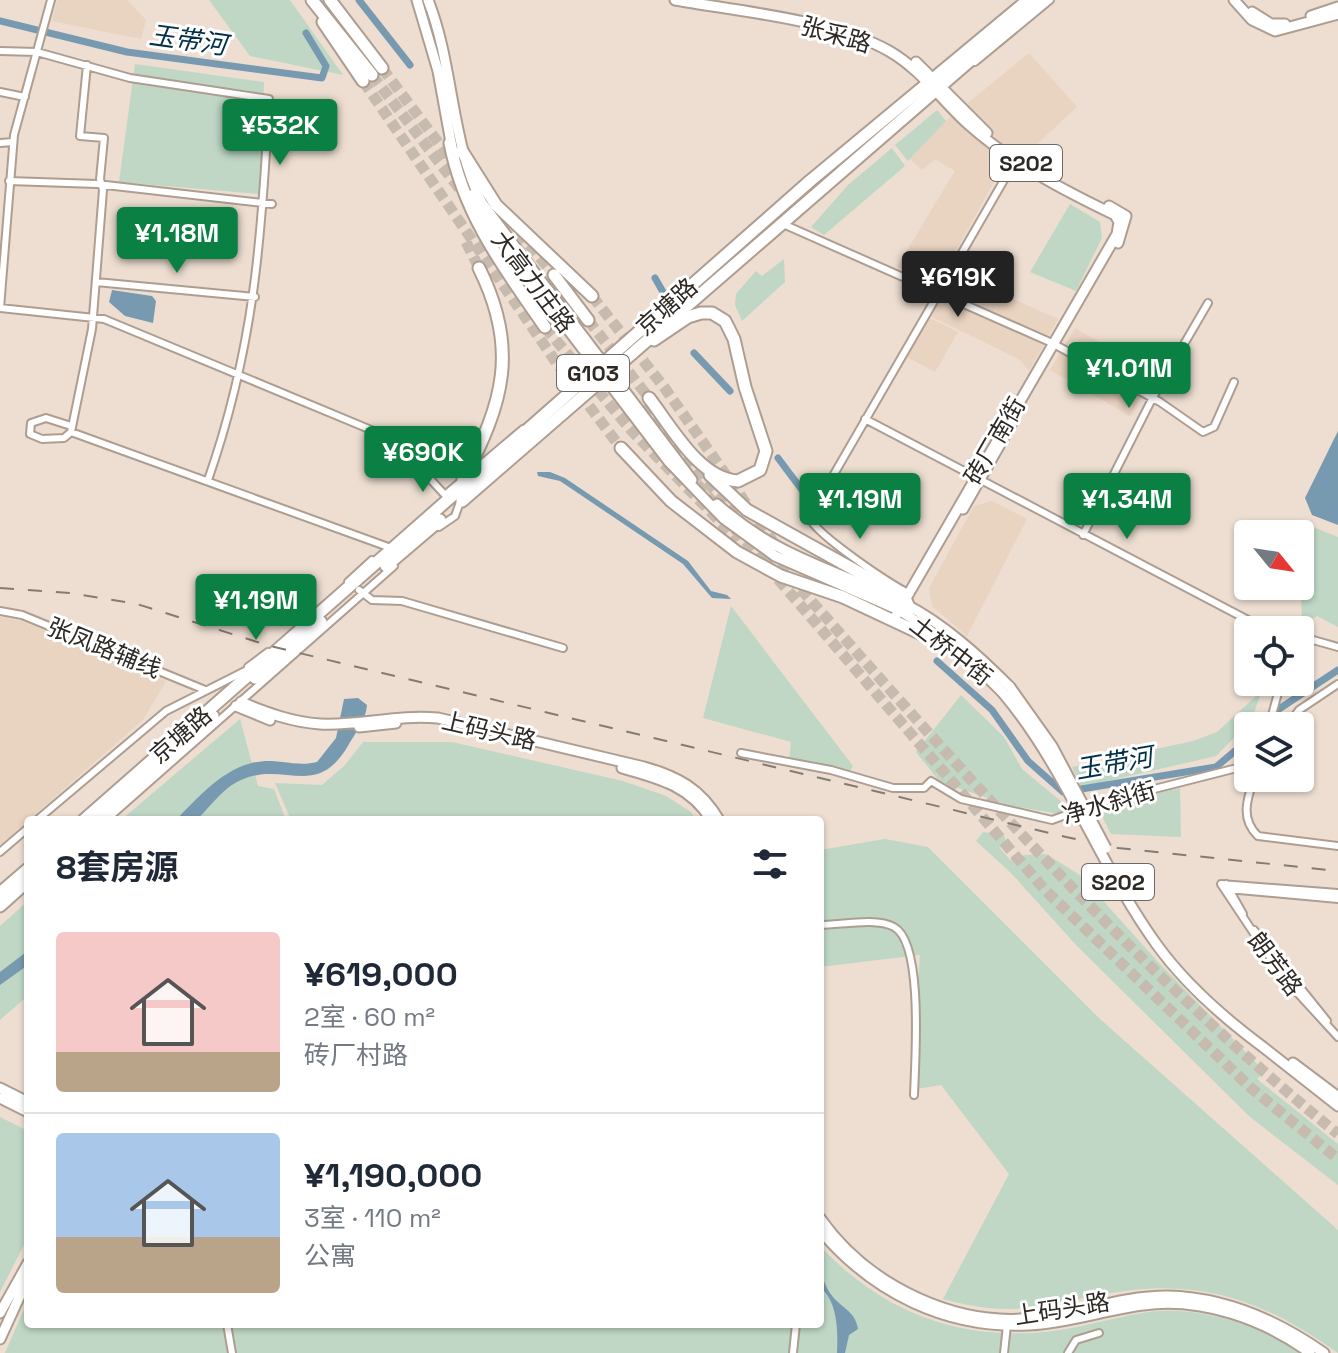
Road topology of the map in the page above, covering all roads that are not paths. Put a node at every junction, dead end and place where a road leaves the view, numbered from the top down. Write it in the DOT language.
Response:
graph roads {
  1 [pos="51,0"];
  2 [pos="312,0"];
  3 [pos="330,0"];
  4 [pos="417,0"];
  5 [pos="428,0"];
  6 [pos="675,0"];
  7 [pos="703,0"];
  8 [pos="1019,0"];
  9 [pos="1028,0"];
  10 [pos="1040,0"];
  11 [pos="1050,0"];
  12 [pos="1234,0"];
  13 [pos="1242,0"];
  14 [pos="1338,7"];
  15 [pos="1338,14"];
  16 [pos="0,51"];
  17 [pos="37,52"];
  18 [pos="87,65"];
  19 [pos="961,69"];
  20 [pos="936,85"];
  21 [pos="0,92"];
  22 [pos="25,97"];
  23 [pos="13,142"];
  24 [pos="0,143"];
  25 [pos="450,143"];
  26 [pos="462,151"];
  27 [pos="1015,161"];
  28 [pos="9,181"];
  29 [pos="102,186"];
  30 [pos="263,203"];
  31 [pos="272,204"];
  32 [pos="1122,219"];
  33 [pos="781,222"];
  34 [pos="479,268"];
  35 [pos="554,275"];
  36 [pos="96,282"];
  37 [pos="938,293"];
  38 [pos="592,296"];
  39 [pos="255,297"];
  40 [pos="1208,303"];
  41 [pos="0,308"];
  42 [pos="93,316"];
  43 [pos="588,320"];
  44 [pos="545,327"];
  45 [pos="1054,345"];
  46 [pos="623,359"];
  47 [pos="604,370"];
  48 [pos="240,376"];
  49 [pos="1234,382"];
  50 [pos="649,398"];
  51 [pos="1152,399"];
  52 [pos="543,418"];
  53 [pos="865,419"];
  54 [pos="71,429"];
  55 [pos="621,448"];
  56 [pos="694,456"];
  57 [pos="463,479"];
  58 [pos="978,479"];
  59 [pos="208,480"];
  60 [pos="445,495"];
  61 [pos="460,502"];
  62 [pos="431,508"];
  63 [pos="421,526"];
  64 [pos="1083,535"];
  65 [pos="395,549"];
  66 [pos="361,592"];
  67 [pos="902,608"];
  68 [pos="0,611"];
  69 [pos="1240,616"];
  70 [pos="1314,640"];
  71 [pos="285,642"];
  72 [pos="1338,647"];
  73 [pos="563,648"];
  74 [pos="958,651"];
  75 [pos="258,665"];
  76 [pos="246,669"];
  77 [pos="1338,684"];
  78 [pos="206,690"];
  79 [pos="1006,690"];
  80 [pos="239,704"];
  81 [pos="1298,712"];
  82 [pos="510,738"];
  83 [pos="741,753"];
  84 [pos="1234,769"];
  85 [pos="1250,792"];
  86 [pos="42,816"];
  87 [pos="88,816"];
  88 [pos="102,816"];
  89 [pos="111,816"];
  90 [pos="708,816"];
  91 [pos="716,816"];
  92 [pos="24,831"];
  93 [pos="1338,846"];
  94 [pos="0,852"];
  95 [pos="24,872"];
  96 [pos="24,885"];
  97 [pos="24,892"];
  98 [pos="0,893"];
  99 [pos="1338,896"];
  100 [pos="0,906"];
  101 [pos="0,913"];
  102 [pos="824,925"];
  103 [pos="1338,1034"];
  104 [pos="1265,1045"];
  105 [pos="0,1088"];
  106 [pos="914,1095"];
  107 [pos="1338,1097"];
  108 [pos="0,1098"];
  109 [pos="24,1100"];
  110 [pos="1338,1106"];
  111 [pos="24,1110"];
  112 [pos="824,1222"];
  113 [pos="824,1234"];
  114 [pos="24,1270"];
  115 [pos="24,1287"];
  116 [pos="0,1313"];
  117 [pos="1007,1325"];
  118 [pos="228,1328"];
  119 [pos="796,1328"];
  120 [pos="1099,1333"];
  121 [pos="0,1339"];
  122 [pos="232,1353"];
  123 [pos="793,1353"];
  124 [pos="1004,1353"];
  125 [pos="1070,1353"];
  126 [pos="1310,1353"];
  127 [pos="1324,1353"];
  1 -- 17 [label="street"];
  2 -- 3 [label="highway"];
  4 -- 25 [label="main road, 大高力庄路"];
  5 -- 26 [label="main road, 大高力庄路"];
  6 -- 20 [label="main road, 张采路 / S202"];
  7 -- 20 [label="main road, 张采路 / S202"];
  8 -- 20 [label="street"];
  9 -- 20 [label="highway, G103"];
  10 -- 19 [label="highway, G103"];
  11 -- 19 [label="street"];
  12 -- 15 [label="main road"];
  13 -- 14 [label="main road"];
  16 -- 17 [label="street"];
  17 -- 18 [label="street"];
  17 -- 22 [label="street"];
  18 -- 29 [label="street"];
  18 -- 30 [label="street"];
  19 -- 20 [label="highway, G103"];
  20 -- 27 [label="main road, S202"];
  20 -- 32 [label="main road, S202"];
  20 -- 33 [label="highway, 京塘路 / G103"];
  20 -- 47 [label="highway, 京塘路 / G103"];
  21 -- 22 [label="street"];
  22 -- 23 [label="street"];
  23 -- 24 [label="street"];
  23 -- 28 [label="street"];
  25 -- 44 [label="highway"];
  25 -- 47 [label="main road, 大高力庄路"];
  26 -- 38 [label="highway"];
  26 -- 47 [label="main road, 大高力庄路"];
  27 -- 32 [label="main road, S202"];
  27 -- 37 [label="street"];
  28 -- 29 [label="street"];
  28 -- 41 [label="street"];
  29 -- 30 [label="street"];
  29 -- 36 [label="street"];
  30 -- 31 [label="street"];
  30 -- 39 [label="street"];
  32 -- 45 [label="main road, 砖厂南街"];
  33 -- 37 [label="street"];
  33 -- 46 [label="highway, 京塘路 / G103"];
  34 -- 57 [label="highway"];
  35 -- 43 [label="highway"];
  36 -- 39 [label="street"];
  36 -- 42 [label="street"];
  37 -- 45 [label="street"];
  37 -- 53 [label="street"];
  39 -- 48 [label="street"];
  40 -- 51 [label="street"];
  41 -- 42 [label="street"];
  42 -- 48 [label="street"];
  42 -- 54 [label="street"];
  45 -- 51 [label="street"];
  45 -- 58 [label="main road, 砖厂南街"];
  46 -- 47 [label="highway, 京塘路 / G103"];
  46 -- 56 [label="highway"];
  47 -- 52 [label="highway, 京塘路 / G103"];
  47 -- 61 [label="highway, 京塘路 / G103"];
  47 -- 67 [label="main road, 大高力庄路"];
  48 -- 59 [label="street"];
  48 -- 60 [label="street"];
  49 -- 51 [label="street"];
  50 -- 56 [label="highway"];
  51 -- 64 [label="street"];
  52 -- 57 [label="street"];
  52 -- 63 [label="highway, 京塘路 / G103"];
  53 -- 58 [label="street"];
  53 -- 67 [label="street"];
  54 -- 54 [label="street"];
  54 -- 59 [label="street"];
  55 -- 67 [label="highway"];
  56 -- 67 [label="highway"];
  57 -- 60 [label="street"];
  58 -- 64 [label="street"];
  58 -- 67 [label="main road, 砖厂南街"];
  59 -- 65 [label="street"];
  60 -- 62 [label="street"];
  61 -- 65 [label="highway, 京塘路 / G103"];
  61 -- 66 [label="street"];
  62 -- 63 [label="highway"];
  62 -- 65 [label="street"];
  63 -- 65 [label="highway, 京塘路 / G103"];
  64 -- 69 [label="street"];
  65 -- 66 [label="highway, 京塘路 / G103"];
  65 -- 71 [label="highway, 京塘路 / G103"];
  66 -- 73 [label="street"];
  66 -- 80 [label="street"];
  66 -- 88 [label="highway, 京塘路 / G103"];
  67 -- 74 [label="highway"];
  67 -- 79 [label="main road, 大高力庄路"];
  68 -- 78 [label="street, 张凤路辅线"];
  70 -- 72 [label="street"];
  71 -- 75 [label="highway, 京塘路 / G103"];
  71 -- 76 [label="street"];
  74 -- 79 [label="main road, 土桥中街 / S202"];
  75 -- 76 [label="street"];
  75 -- 87 [label="highway, 京塘路 / G103"];
  76 -- 78 [label="street"];
  77 -- 81 [label="street"];
  78 -- 86 [label="street"];
  79 -- 104 [label="main road, S202, bridge"];
  80 -- 82 [label="main road, 上码头路"];
  80 -- 89 [label="street"];
  82 -- 90 [label="main road, 上码头路"];
  82 -- 91 [label="main road, 上码头路"];
  83 -- 84 [label="street, 净水斜街"];
  85 -- 93 [label="street"];
  92 -- 94 [label="street"];
  95 -- 98 [label="highway"];
  96 -- 100 [label="highway"];
  97 -- 101 [label="street"];
  99 -- 103 [label="street, 朗芳路"];
  102 -- 106 [label="street"];
  104 -- 107 [label="main road, S202"];
  104 -- 110 [label="main road, S202"];
  105 -- 109 [label="main road"];
  108 -- 111 [label="main road"];
  112 -- 127 [label="main road, 上码头路"];
  113 -- 117 [label="main road, 上码头路"];
  114 -- 116 [label="main road"];
  115 -- 121 [label="main road"];
  117 -- 124 [label="street"];
  117 -- 126 [label="main road, 上码头路"];
  118 -- 122 [label="street"];
  119 -- 123 [label="street"];
  120 -- 125 [label="street"];
}
